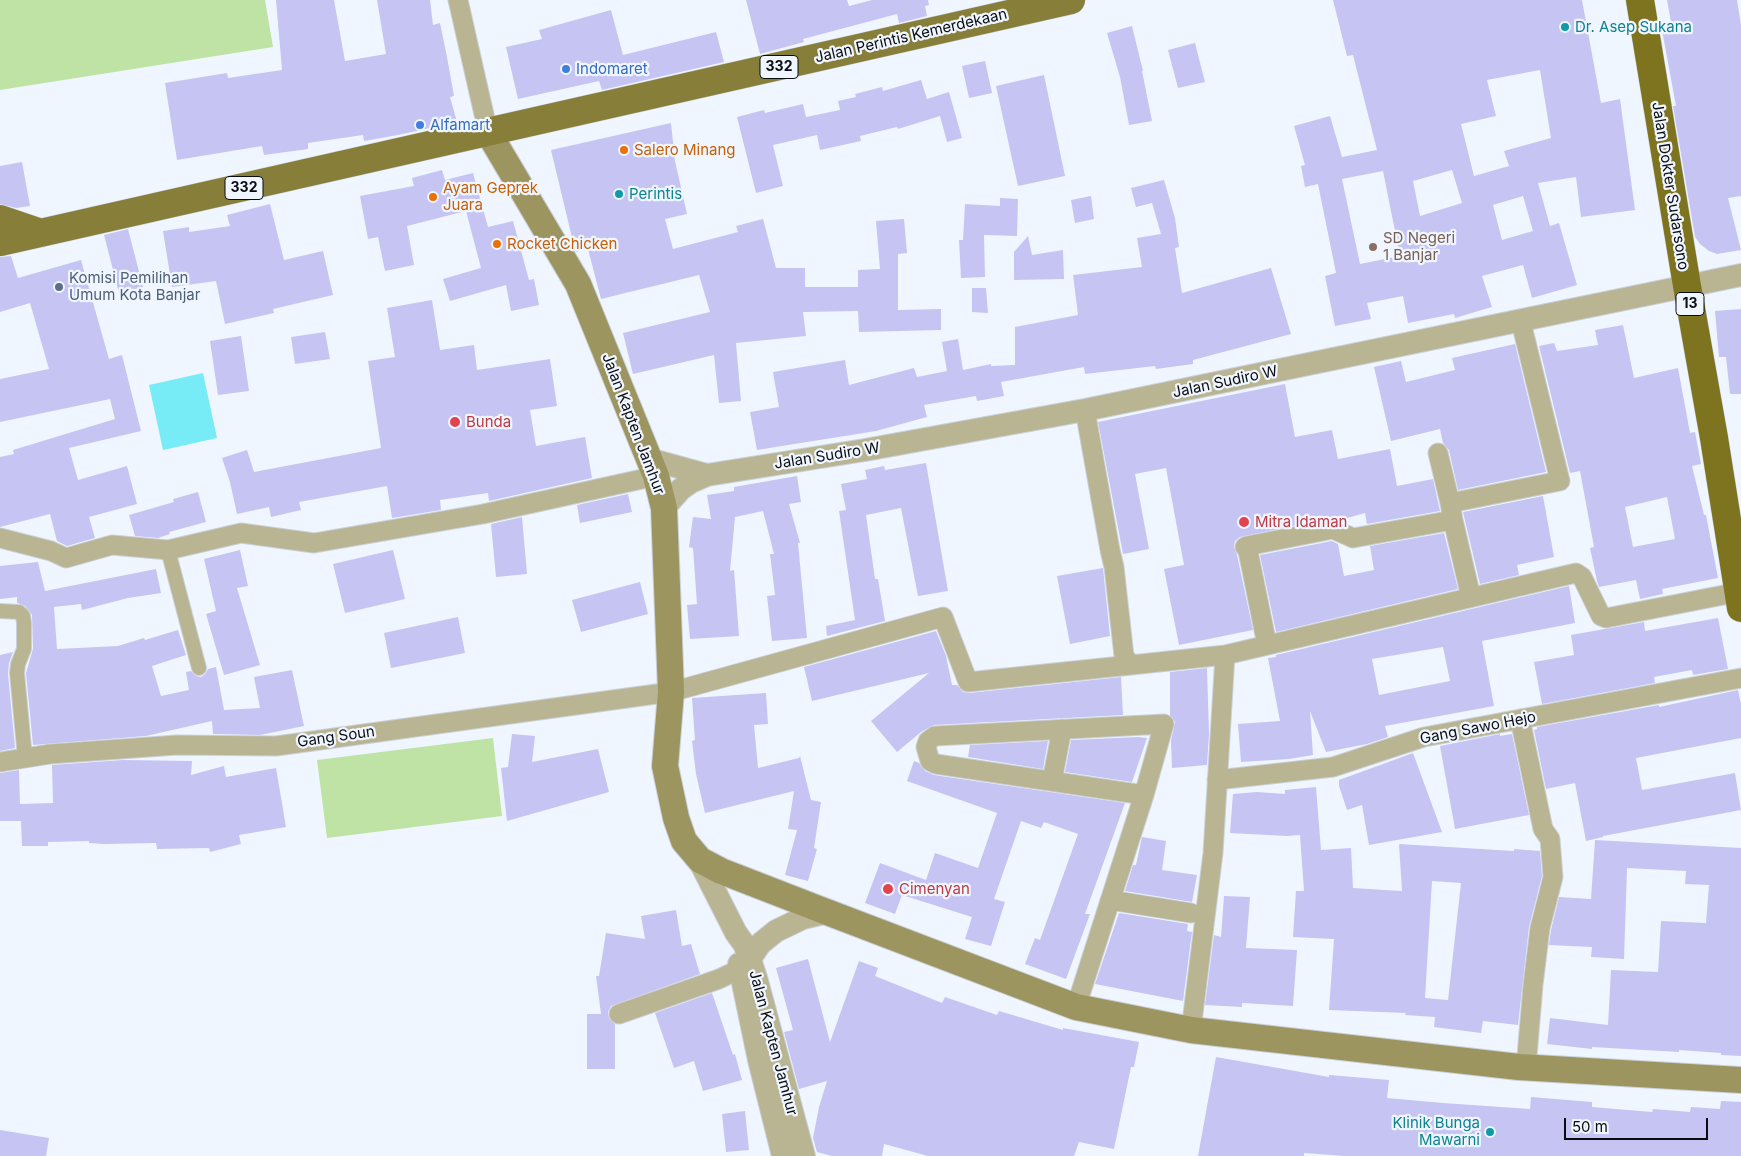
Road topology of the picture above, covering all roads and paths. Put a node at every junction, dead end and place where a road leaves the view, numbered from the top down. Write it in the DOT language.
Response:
graph roads {
  1 [pos="458,0"];
  2 [pos="1071,0"];
  3 [pos="1640,0"];
  4 [pos="488,132"];
  5 [pos="0,219"];
  6 [pos="43,233"];
  7 [pos="0,242"];
  8 [pos="1741,275"];
  9 [pos="1687,286"];
  10 [pos="1521,322"];
  11 [pos="1085,410"];
  12 [pos="1438,453"];
  13 [pos="653,467"];
  14 [pos="707,475"];
  15 [pos="664,508"];
  16 [pos="1452,512"];
  17 [pos="0,538"];
  18 [pos="168,550"];
  19 [pos="1740,592"];
  20 [pos="1471,597"];
  21 [pos="0,611"];
  22 [pos="1267,645"];
  23 [pos="1225,655"];
  24 [pos="1131,665"];
  25 [pos="200,668"];
  26 [pos="1741,678"];
  27 [pos="671,692"];
  28 [pos="1520,719"];
  29 [pos="1062,729"];
  30 [pos="25,758"];
  31 [pos="0,762"];
  32 [pos="1217,780"];
  33 [pos="1052,781"];
  34 [pos="1144,795"];
  35 [pos="698,858"];
  36 [pos="1110,900"];
  37 [pos="828,912"];
  38 [pos="1191,913"];
  39 [pos="744,969"];
  40 [pos="1076,1006"];
  41 [pos="619,1014"];
  42 [pos="1191,1030"];
  43 [pos="1526,1068"];
  44 [pos="1741,1080"];
  45 [pos="783,1156"];
  46 [pos="804,1156"];
  1 -- 4 [label="street"];
  2 -- 4 [label="main road, Jalan Perintis Kemerdekaan / 332"];
  3 -- 9 [label="highway, Jalan Dokter Sudarsono / 13"];
  4 -- 6 [label="main road, 332"];
  4 -- 13 [label="main road, Jalan Kapten Jamhur"];
  5 -- 6 [label="main road"];
  6 -- 7 [label="main road, 332"];
  8 -- 9 [label="street, Jalan Sudiro W"];
  9 -- 10 [label="street, Jalan Sudiro W"];
  9 -- 19 [label="highway, Jalan Dokter Sudarsono / 13"];
  10 -- 11 [label="street, Jalan Sudiro W"];
  10 -- 16 [label="street"];
  11 -- 14 [label="street, Jalan Sudiro W"];
  11 -- 24 [label="street"];
  12 -- 16 [label="street"];
  13 -- 14 [label="street"];
  13 -- 15 [label="main road, Jalan Kapten Jamhur"];
  13 -- 18 [label="street"];
  14 -- 15 [label="street"];
  15 -- 27 [label="main road, Jalan Kapten Jamhur"];
  16 -- 20 [label="street"];
  16 -- 22 [label="street"];
  17 -- 18 [label="street"];
  18 -- 25 [label="street"];
  19 -- 20 [label="street"];
  20 -- 22 [label="street"];
  21 -- 30 [label="street"];
  22 -- 23 [label="street"];
  23 -- 24 [label="street"];
  23 -- 32 [label="street"];
  24 -- 27 [label="street, Gang Soun"];
  26 -- 28 [label="street, Gang Sawo Hejo"];
  27 -- 30 [label="street, Gang Soun"];
  27 -- 35 [label="main road, Jalan Kapten Jamhur"];
  28 -- 32 [label="street, Gang Sawo Hejo"];
  28 -- 43 [label="street"];
  29 -- 33 [label="street"];
  29 -- 33 [label="street"];
  29 -- 34 [label="street"];
  30 -- 31 [label="street, Gang Soun"];
  32 -- 42 [label="street"];
  33 -- 34 [label="street"];
  34 -- 36 [label="street"];
  35 -- 37 [label="main road, Jalan Kapten Jamhur"];
  35 -- 39 [label="street, Jalan Kapten Jamhur"];
  36 -- 38 [label="street"];
  36 -- 40 [label="street"];
  37 -- 39 [label="street"];
  37 -- 40 [label="main road, Jalan Kapten Jamhur"];
  39 -- 41 [label="street"];
  39 -- 45 [label="street, Jalan Kapten Jamhur"];
  39 -- 46 [label="street, Jalan Kapten Jamhur"];
  40 -- 42 [label="main road, Jalan Kapten Jamhur"];
  42 -- 43 [label="main road, Jalan Kapten Jamhur"];
  43 -- 44 [label="main road, Jalan Kapten Jamhur"];
}
